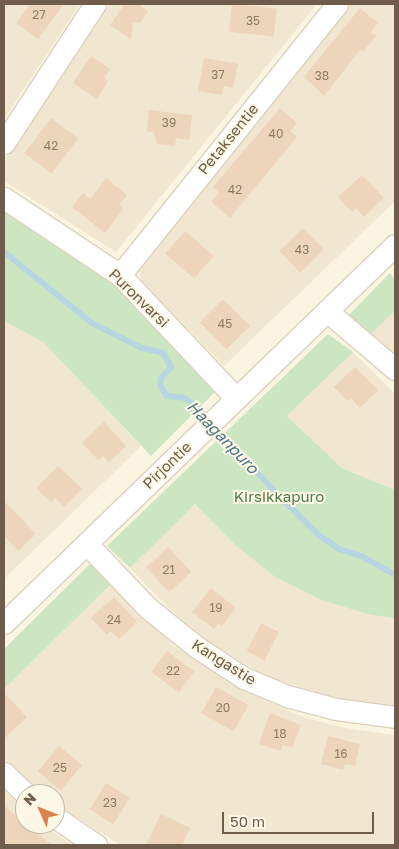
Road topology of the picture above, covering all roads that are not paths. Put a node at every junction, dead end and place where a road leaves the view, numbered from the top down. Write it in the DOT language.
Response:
graph roads {
  1 [pos="95,4"];
  2 [pos="337,4"];
  3 [pos="4,143"];
  4 [pos="4,198"];
  5 [pos="395,245"];
  6 [pos="120,275"];
  7 [pos="327,311"];
  8 [pos="395,369"];
  9 [pos="236,398"];
  10 [pos="87,544"];
  11 [pos="4,623"];
  12 [pos="395,717"];
  13 [pos="4,773"];
  14 [pos="16,784"];
  15 [pos="65,825"];
  16 [pos="96,845"];
  1 -- 3 [label="street"];
  2 -- 6 [label="street, Petaksentie"];
  4 -- 6 [label="street, Puronvarsi"];
  5 -- 7 [label="street, Pirjontie"];
  6 -- 9 [label="street, Puronvarsi"];
  7 -- 8 [label="street"];
  7 -- 9 [label="street, Pirjontie"];
  9 -- 10 [label="street, Pirjontie"];
  10 -- 11 [label="street, Pirjontie"];
  10 -- 12 [label="street, Kangastie"];
  13 -- 14 [label="street"];
  15 -- 16 [label="street"];
}
